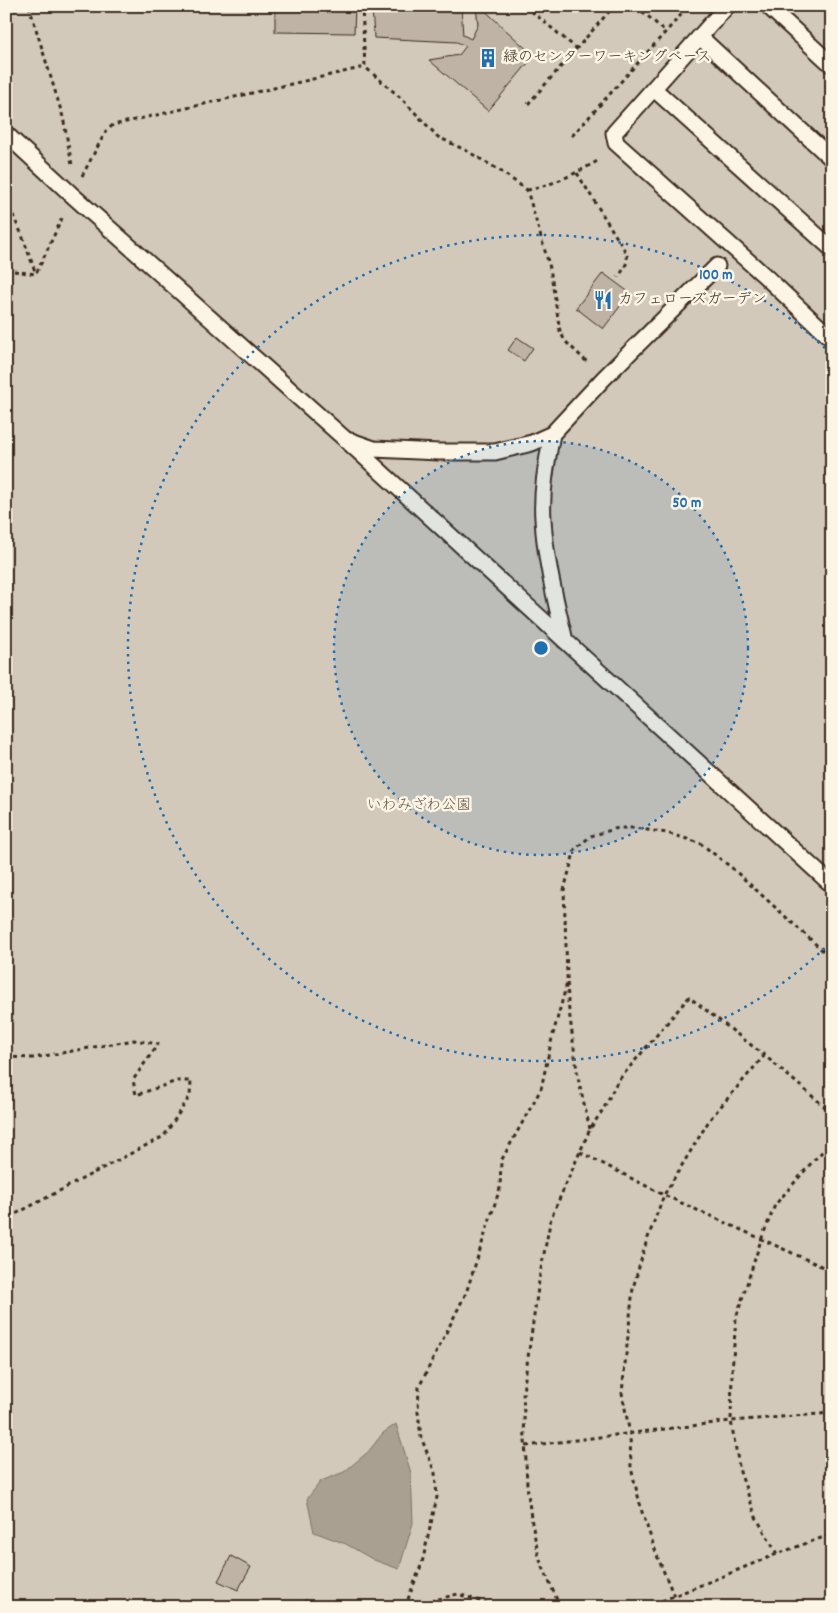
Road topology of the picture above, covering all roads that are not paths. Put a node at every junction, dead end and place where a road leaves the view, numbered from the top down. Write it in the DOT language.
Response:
graph roads {
  1 [pos="727,6"];
  2 [pos="768,6"];
  3 [pos="700,37"];
  4 [pos="832,65"];
  5 [pos="654,89"];
  6 [pos="6,134"];
  7 [pos="832,159"];
  8 [pos="832,250"];
  9 [pos="717,266"];
  10 [pos="832,339"];
  11 [pos="552,434"];
  12 [pos="345,440"];
  13 [pos="565,641"];
  14 [pos="832,886"];
  1 -- 3 [label="lane"];
  2 -- 4 [label="lane"];
  3 -- 5 [label="lane"];
  3 -- 7 [label="lane"];
  5 -- 8 [label="lane"];
  5 -- 10 [label="lane"];
  6 -- 12 [label="lane"];
  9 -- 11 [label="lane"];
  11 -- 12 [label="lane"];
  11 -- 13 [label="lane"];
  12 -- 13 [label="lane"];
  13 -- 14 [label="lane"];
}
